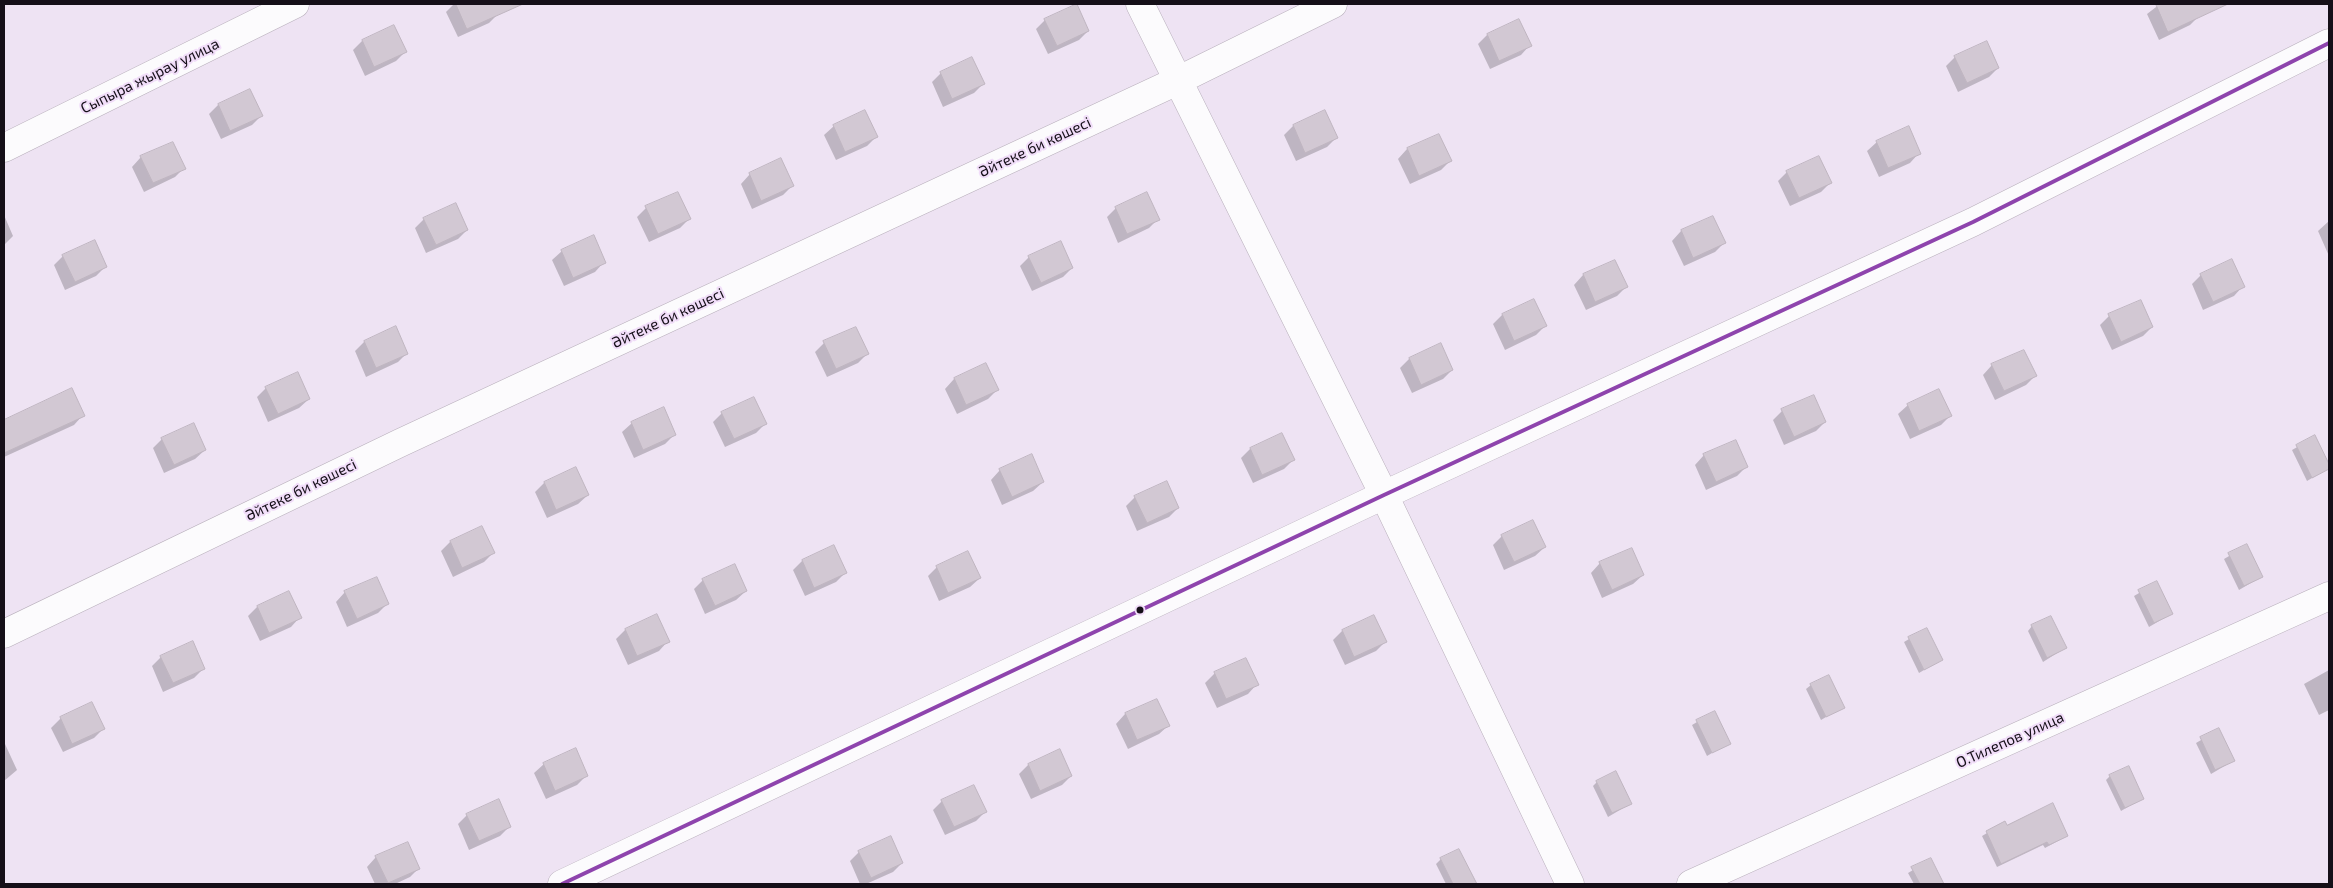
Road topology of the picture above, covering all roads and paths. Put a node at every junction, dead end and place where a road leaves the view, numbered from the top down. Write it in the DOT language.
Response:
graph roads {
  1 [pos="295,4"];
  2 [pos="1140,4"];
  3 [pos="1333,4"];
  4 [pos="2329,44"];
  5 [pos="1177,81"];
  6 [pos="4,148"];
  7 [pos="1384,495"];
  8 [pos="2329,596"];
  9 [pos="4,634"];
  10 [pos="562,884"];
  11 [pos="1570,884"];
  12 [pos="1691,884"];
  1 -- 6 [label="street, Сыпыра жырау улица"];
  2 -- 5 [label="street"];
  3 -- 5 [label="street, Әйтеке би көшесі"];
  4 -- 7 [label="street"];
  5 -- 7 [label="street"];
  5 -- 9 [label="street, Әйтеке би көшесі"];
  7 -- 10 [label="street"];
  7 -- 11 [label="street"];
  8 -- 12 [label="street, О.Тилепов улица"];
}
